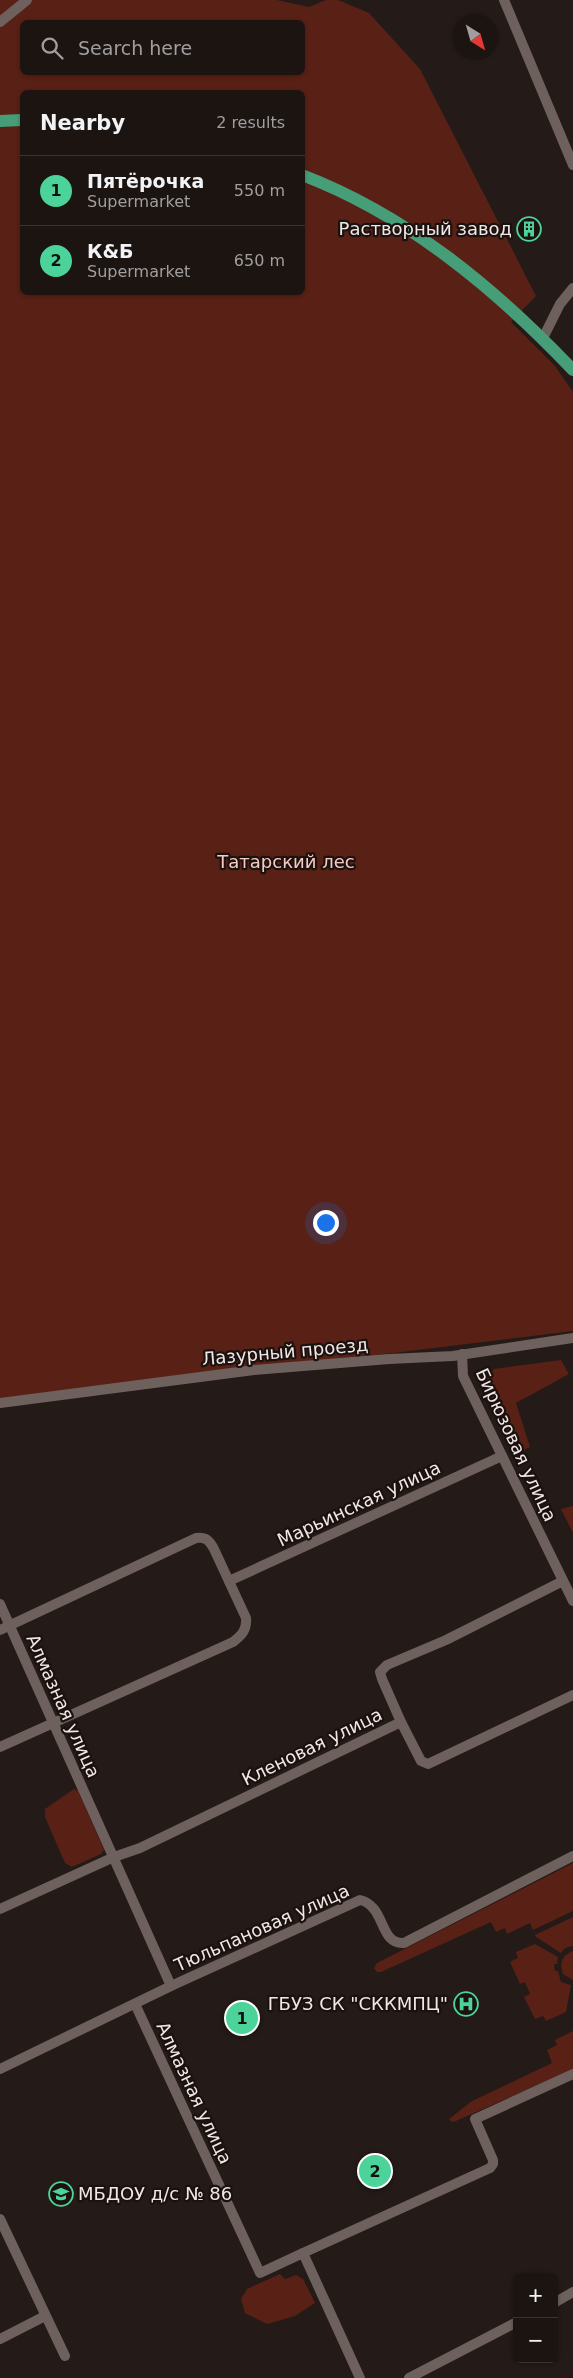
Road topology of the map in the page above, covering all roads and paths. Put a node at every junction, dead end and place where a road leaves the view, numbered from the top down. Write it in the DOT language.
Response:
graph roads {
  1 [pos="27,0"];
  2 [pos="504,0"];
  3 [pos="0,22"];
  4 [pos="20,120"];
  5 [pos="0,121"];
  6 [pos="573,165"];
  7 [pos="305,176"];
  8 [pos="573,288"];
  9 [pos="543,338"];
  10 [pos="573,370"];
  11 [pos="573,1338"];
  12 [pos="462,1354"];
  13 [pos="0,1403"];
  14 [pos="502,1456"];
  15 [pos="229,1581"];
  16 [pos="563,1581"];
  17 [pos="573,1601"];
  18 [pos="0,1604"];
  19 [pos="4,1628"];
  20 [pos="573,1695"];
  21 [pos="53,1722"];
  22 [pos="401,1722"];
  23 [pos="0,1747"];
  24 [pos="573,1856"];
  25 [pos="114,1857"];
  26 [pos="0,1909"];
  27 [pos="171,1986"];
  28 [pos="135,2004"];
  29 [pos="0,2070"];
  30 [pos="573,2074"];
  31 [pos="1,2225"];
  32 [pos="303,2253"];
  33 [pos="573,2292"];
  34 [pos="558,2301"];
  35 [pos="45,2316"];
  36 [pos="513,2324"];
  37 [pos="0,2339"];
  38 [pos="65,2356"];
  39 [pos="360,2378"];
  40 [pos="409,2378"];
  1 -- 3 [label="street"];
  2 -- 6 [label="street"];
  4 -- 5 [label="main road"];
  7 -- 9 [label="main road"];
  8 -- 9 [label="street"];
  9 -- 10 [label="main road"];
  11 -- 12 [label="street, Лазурный проезд"];
  12 -- 13 [label="street, Лазурный проезд"];
  12 -- 14 [label="street, Бирюзовая улица"];
  14 -- 15 [label="street, Марьинская улица"];
  14 -- 16 [label="street, Бирюзовая улица"];
  15 -- 19 [label="street"];
  15 -- 21 [label="street"];
  16 -- 17 [label="street, Бирюзовая улица"];
  16 -- 22 [label="street, Кленовая улица"];
  18 -- 19 [label="street, Алмазная улица"];
  19 -- 21 [label="street, Алмазная улица"];
  20 -- 22 [label="street"];
  21 -- 23 [label="street"];
  21 -- 25 [label="street, Алмазная улица"];
  22 -- 25 [label="street, Кленовая улица"];
  24 -- 27 [label="street, Тюльпановая улица"];
  25 -- 26 [label="street, Кленовая улица"];
  25 -- 27 [label="street, Алмазная улица"];
  27 -- 28 [label="street, Тюльпановая улица"];
  28 -- 29 [label="street, Тюльпановая улица"];
  28 -- 32 [label="street, Алмазная улица"];
  30 -- 32 [label="street"];
  31 -- 35 [label="street"];
  32 -- 39 [label="street"];
  33 -- 34 [label="street"];
  35 -- 37 [label="street"];
  35 -- 38 [label="street"];
  36 -- 40 [label="street"];
}
